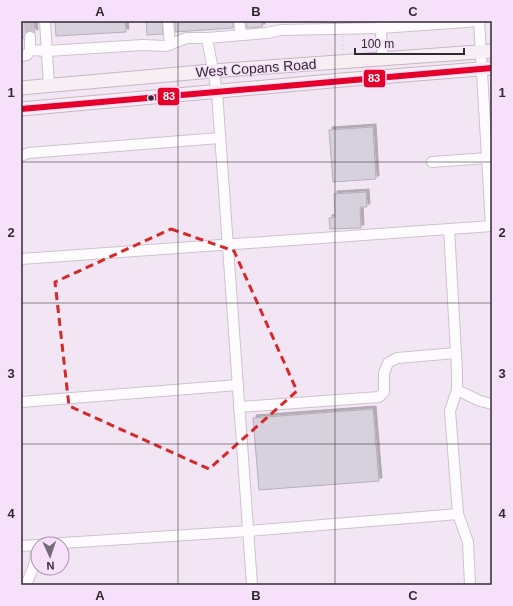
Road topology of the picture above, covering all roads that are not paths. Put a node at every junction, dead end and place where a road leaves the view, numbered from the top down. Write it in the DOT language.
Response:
graph roads {
  1 [pos="45,21"];
  2 [pos="168,21"];
  3 [pos="240,21"];
  4 [pos="479,21"];
  5 [pos="380,24"];
  6 [pos="281,26"];
  7 [pos="241,35"];
  8 [pos="30,37"];
  9 [pos="207,38"];
  10 [pos="170,45"];
  11 [pos="30,50"];
  12 [pos="47,50"];
  13 [pos="486,52"];
  14 [pos="21,56"];
  15 [pos="383,59"];
  16 [pos="487,69"];
  17 [pos="212,71"];
  18 [pos="49,86"];
  19 [pos="21,88"];
  20 [pos="217,92"];
  21 [pos="21,109"];
  22 [pos="220,138"];
  23 [pos="21,156"];
  24 [pos="487,158"];
  25 [pos="432,162"];
  26 [pos="492,226"];
  27 [pos="449,228"];
  28 [pos="228,244"];
  29 [pos="21,259"];
  30 [pos="456,353"];
  31 [pos="238,385"];
  32 [pos="457,390"];
  33 [pos="21,402"];
  34 [pos="492,404"];
  35 [pos="239,408"];
  36 [pos="458,514"];
  37 [pos="249,531"];
  38 [pos="70,542"];
  39 [pos="30,575"];
  40 [pos="26,585"];
  41 [pos="252,585"];
  42 [pos="470,585"];
  1 -- 12 [label="lane"];
  2 -- 10 [label="lane"];
  3 -- 7 [label="lane"];
  4 -- 5 [label="lane"];
  4 -- 13 [label="lane"];
  5 -- 6 [label="lane"];
  5 -- 15 [label="lane"];
  6 -- 7 [label="lane"];
  7 -- 9 [label="lane"];
  8 -- 11 [label="lane"];
  9 -- 10 [label="lane"];
  9 -- 17 [label="lane"];
  10 -- 12 [label="lane"];
  11 -- 12 [label="lane"];
  11 -- 14 [label="lane"];
  12 -- 18 [label="lane"];
  13 -- 15 [label="main road, West Copans Road"];
  13 -- 16 [label="lane"];
  15 -- 17 [label="main road, West Copans Road"];
  16 -- 20 [label="main road, West Copans Road"];
  16 -- 24 [label="lane"];
  17 -- 18 [label="main road, West Copans Road"];
  17 -- 20 [label="lane"];
  18 -- 19 [label="main road, West Copans Road"];
  20 -- 21 [label="main road, West Copans Road"];
  20 -- 22 [label="lane"];
  22 -- 23 [label="lane"];
  22 -- 28 [label="lane"];
  24 -- 25 [label="lane"];
  24 -- 26 [label="lane"];
  26 -- 27 [label="lane"];
  27 -- 28 [label="lane"];
  27 -- 30 [label="lane"];
  28 -- 29 [label="lane"];
  28 -- 31 [label="lane"];
  30 -- 32 [label="lane"];
  30 -- 35 [label="lane"];
  31 -- 33 [label="lane"];
  31 -- 35 [label="lane"];
  32 -- 34 [label="lane"];
  32 -- 36 [label="lane"];
  35 -- 37 [label="lane"];
  36 -- 37 [label="lane"];
  36 -- 42 [label="lane"];
  37 -- 38 [label="lane"];
  37 -- 41 [label="lane"];
  39 -- 40 [label="lane"];
}
